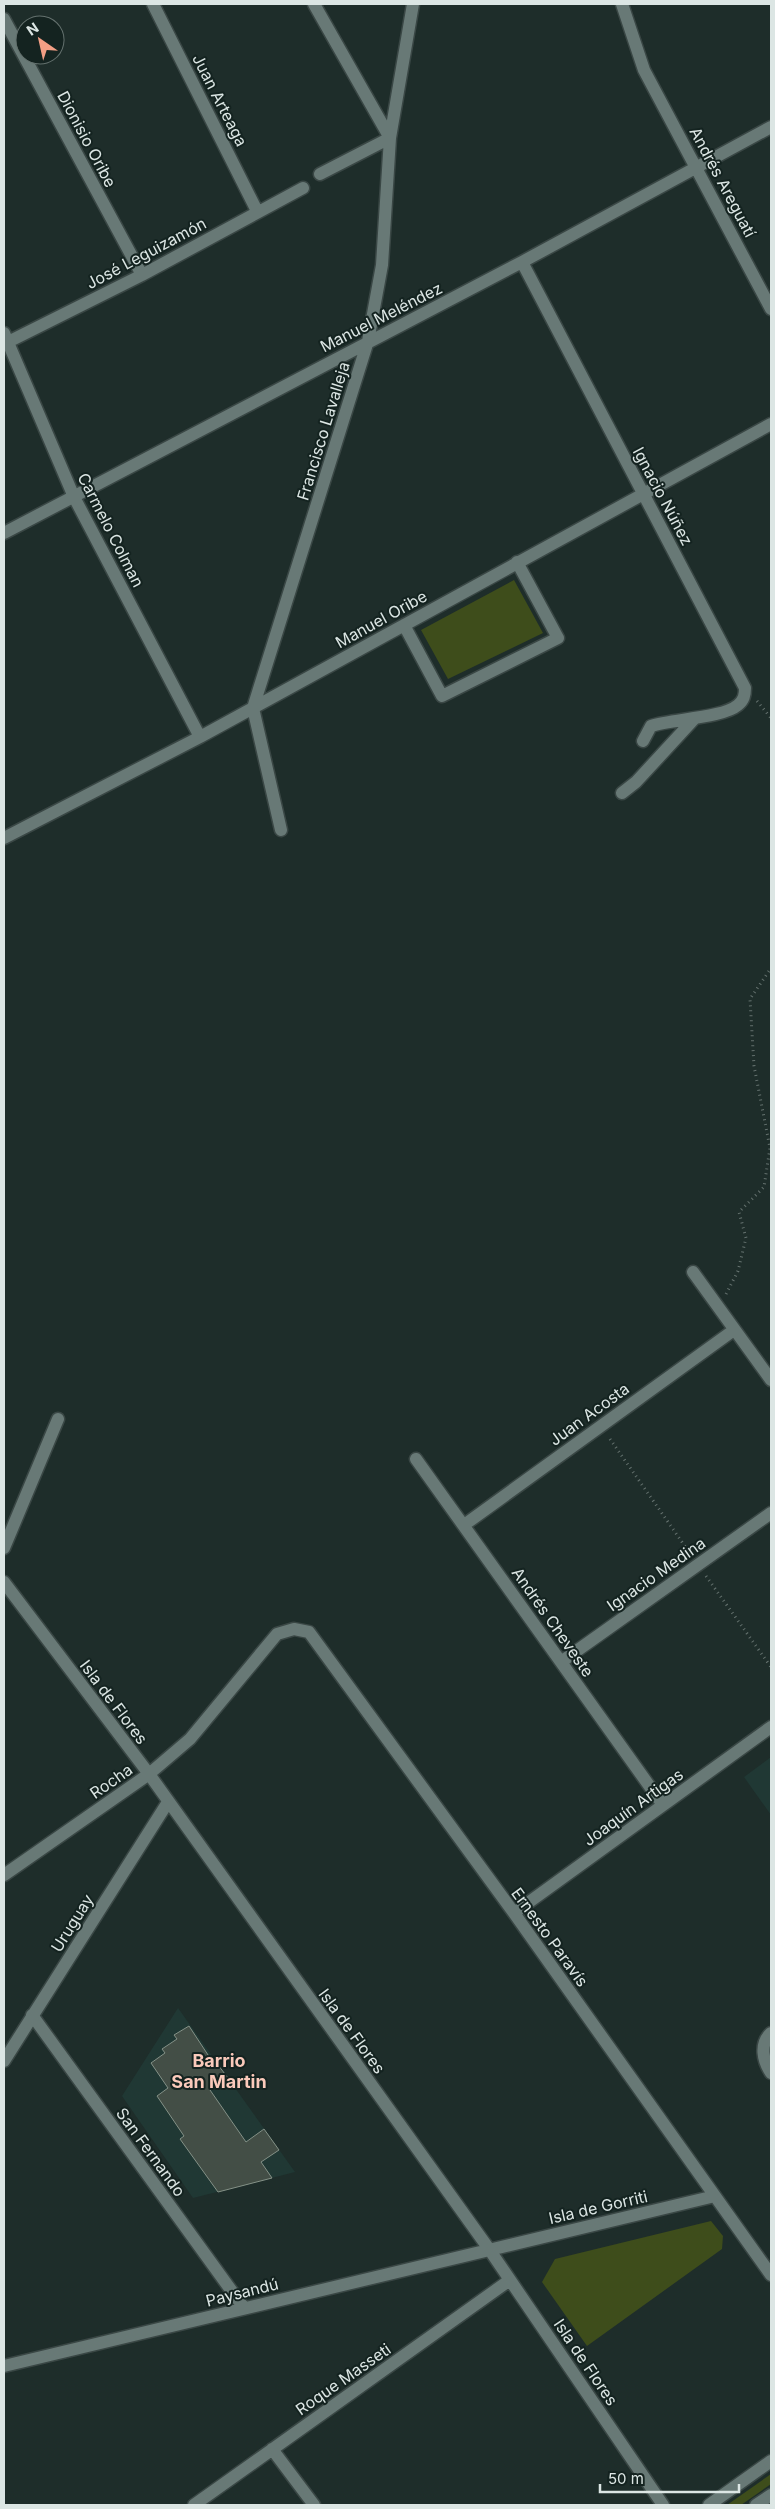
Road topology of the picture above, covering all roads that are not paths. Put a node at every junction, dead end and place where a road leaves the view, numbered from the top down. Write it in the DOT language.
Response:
graph roads {
  1 [pos="153,4"];
  2 [pos="314,4"];
  3 [pos="414,4"];
  4 [pos="622,4"];
  5 [pos="4,19"];
  6 [pos="771,127"];
  7 [pos="390,138"];
  8 [pos="697,167"];
  9 [pos="320,174"];
  10 [pos="303,188"];
  11 [pos="258,211"];
  12 [pos="522,262"];
  13 [pos="142,275"];
  14 [pos="771,309"];
  15 [pos="5,340"];
  16 [pos="368,341"];
  17 [pos="771,424"];
  18 [pos="643,493"];
  19 [pos="74,497"];
  20 [pos="4,533"];
  21 [pos="517,562"];
  22 [pos="404,625"];
  23 [pos="253,708"];
  24 [pos="696,718"];
  25 [pos="200,737"];
  26 [pos="643,741"];
  27 [pos="622,793"];
  28 [pos="281,830"];
  29 [pos="4,838"];
  30 [pos="693,1272"];
  31 [pos="734,1330"];
  32 [pos="771,1380"];
  33 [pos="58,1419"];
  34 [pos="416,1459"];
  35 [pos="771,1512"];
  36 [pos="464,1525"];
  37 [pos="4,1548"];
  38 [pos="4,1582"];
  39 [pos="561,1662"];
  40 [pos="224,1700"];
  41 [pos="771,1727"];
  42 [pos="149,1774"];
  43 [pos="168,1802"];
  44 [pos="663,1805"];
  45 [pos="4,1875"];
  46 [pos="514,1913"];
  47 [pos="32,2015"];
  48 [pos="771,2033"];
  49 [pos="4,2061"];
  50 [pos="771,2073"];
  51 [pos="715,2196"];
  52 [pos="488,2249"];
  53 [pos="771,2276"];
  54 [pos="510,2280"];
  55 [pos="244,2308"];
  56 [pos="4,2366"];
  57 [pos="272,2449"];
  58 [pos="771,2460"];
  59 [pos="771,2494"];
  60 [pos="194,2505"];
  61 [pos="314,2505"];
  62 [pos="664,2505"];
  63 [pos="709,2505"];
  64 [pos="756,2505"];
  1 -- 11 [label="street, Juan Arteaga"];
  2 -- 7 [label="street"];
  3 -- 7 [label="street, Francisco Lavalleja"];
  4 -- 8 [label="street, Andrés Areguatí"];
  5 -- 13 [label="street, Dionisio Oribe"];
  6 -- 8 [label="street, Manuel Meléndez"];
  7 -- 9 [label="street"];
  7 -- 16 [label="street, Francisco Lavalleja"];
  8 -- 12 [label="street, Manuel Meléndez"];
  8 -- 14 [label="street, Andrés Areguatí"];
  10 -- 11 [label="street, José Leguizamón"];
  11 -- 13 [label="street, José Leguizamón"];
  12 -- 16 [label="street, Manuel Meléndez"];
  12 -- 18 [label="street, Ignacio Núñez"];
  13 -- 15 [label="street, José Leguizamón"];
  15 -- 19 [label="street, Carmelo Colman"];
  16 -- 19 [label="street, Manuel Meléndez"];
  16 -- 23 [label="street, Francisco Lavalleja"];
  17 -- 18 [label="street, Manuel Oribe"];
  18 -- 21 [label="street, Manuel Oribe"];
  18 -- 24 [label="street, Ignacio Núñez"];
  19 -- 20 [label="street, Manuel Meléndez"];
  19 -- 25 [label="street, Carmelo Colman"];
  21 -- 22 [label="street, Manuel Oribe"];
  21 -- 22 [label="street"];
  22 -- 23 [label="street, Manuel Oribe"];
  23 -- 25 [label="street, Manuel Oribe"];
  23 -- 28 [label="street"];
  24 -- 26 [label="street"];
  24 -- 27 [label="street"];
  25 -- 29 [label="street, Manuel Oribe"];
  30 -- 31 [label="street"];
  31 -- 32 [label="street"];
  31 -- 36 [label="street, Juan Acosta"];
  33 -- 37 [label="street"];
  34 -- 36 [label="street, Andrés Cheveste"];
  35 -- 39 [label="street, Ignacio Medina"];
  36 -- 39 [label="street, Andrés Cheveste"];
  38 -- 42 [label="street, Isla de Flores"];
  39 -- 44 [label="street, Andrés Cheveste"];
  40 -- 42 [label="street, Rocha"];
  40 -- 46 [label="street, Ernesto Paravís"];
  41 -- 44 [label="street, Joaquín Artigas"];
  42 -- 43 [label="street, Isla de Flores"];
  42 -- 45 [label="street, Rocha"];
  43 -- 47 [label="street, Uruguay"];
  43 -- 52 [label="street, Isla de Flores"];
  44 -- 46 [label="street, Joaquín Artigas"];
  46 -- 51 [label="street, Ernesto Paravís"];
  47 -- 49 [label="street, Uruguay"];
  47 -- 55 [label="street, San Fernando"];
  48 -- 50 [label="street"];
  51 -- 52 [label="street, Isla de Gorriti"];
  51 -- 53 [label="street, Ernesto Paravís"];
  52 -- 54 [label="street, Isla de Flores"];
  52 -- 55 [label="street, Paysandú"];
  54 -- 57 [label="street, Roque Masseti"];
  54 -- 62 [label="street, Isla de Flores"];
  55 -- 56 [label="street, Paysandú"];
  57 -- 60 [label="street, Roque Masseti"];
  57 -- 61 [label="street"];
  58 -- 63 [label="street"];
  59 -- 64 [label="street"];
}
